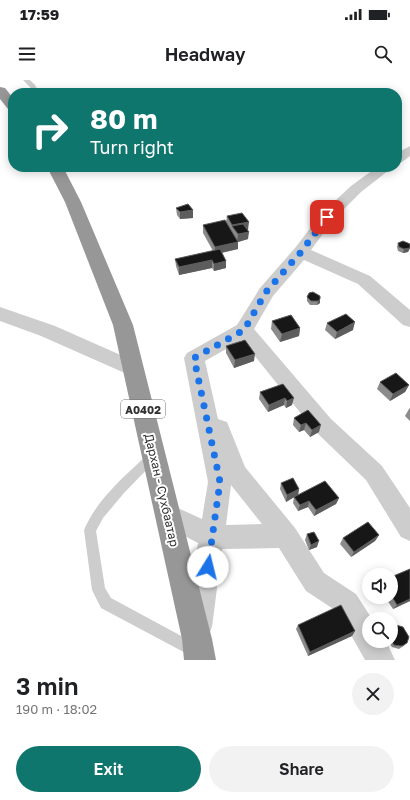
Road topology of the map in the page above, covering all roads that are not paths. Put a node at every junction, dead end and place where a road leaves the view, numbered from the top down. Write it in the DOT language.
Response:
graph roads {
  1 [pos="26,80"];
  2 [pos="33,88"];
  3 [pos="0,91"];
  4 [pos="8,100"];
  5 [pos="57,172"];
  6 [pos="379,172"];
  7 [pos="301,252"];
  8 [pos="0,314"];
  9 [pos="410,320"];
  10 [pos="244,330"];
  11 [pos="194,358"];
  12 [pos="134,369"];
  13 [pos="153,455"];
  14 [pos="167,514"];
  15 [pos="410,529"];
  16 [pos="286,536"];
  17 [pos="212,538"];
  18 [pos="362,628"];
  19 [pos="374,648"];
  20 [pos="198,651"];
  21 [pos="381,660"];
  1 -- 2 [label="lane"];
  3 -- 4 [label="highway"];
  5 -- 12 [label="highway, Дархан - Сүхбаатар / A0402"];
  6 -- 7 [label="street"];
  7 -- 9 [label="street"];
  7 -- 10 [label="street"];
  8 -- 12 [label="street"];
  10 -- 11 [label="street"];
  10 -- 15 [label="street"];
  11 -- 16 [label="street"];
  11 -- 17 [label="street"];
  12 -- 13 [label="highway, Дархан - Сүхбаатар / A0402"];
  13 -- 14 [label="highway, Дархан - Сүхбаатар / A0402"];
  13 -- 20 [label="lane"];
  14 -- 17 [label="street"];
  14 -- 20 [label="highway, Дархан - Сүхбаатар / A0402"];
  16 -- 17 [label="street"];
  16 -- 18 [label="street"];
  17 -- 20 [label="street"];
  19 -- 21 [label="street"];
}
